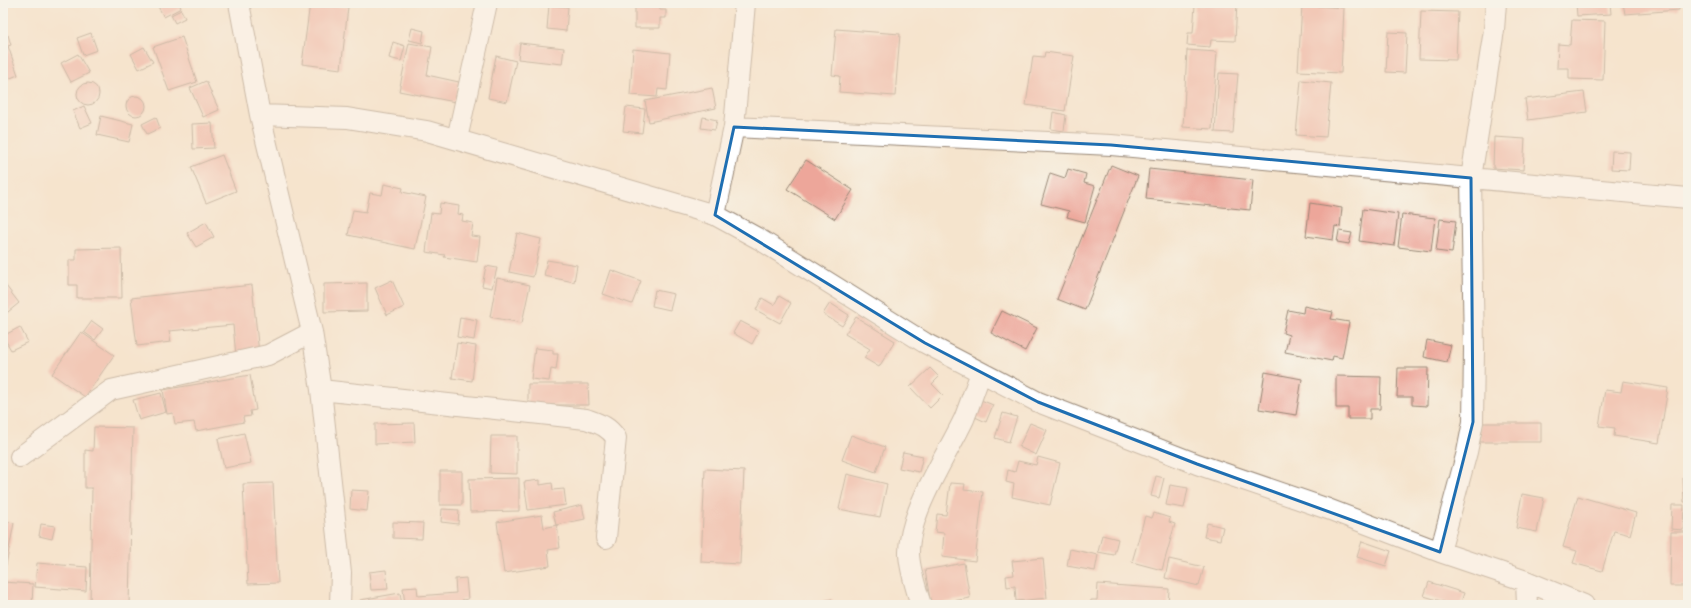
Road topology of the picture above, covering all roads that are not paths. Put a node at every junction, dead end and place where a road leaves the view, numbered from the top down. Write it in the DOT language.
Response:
graph roads {
  1 [pos="239,3"];
  2 [pos="488,3"];
  3 [pos="745,3"];
  4 [pos="1496,3"];
  5 [pos="260,115"];
  6 [pos="734,127"];
  7 [pos="457,139"];
  8 [pos="1471,178"];
  9 [pos="1688,198"];
  10 [pos="715,214"];
  11 [pos="312,332"];
  12 [pos="981,373"];
  13 [pos="321,390"];
  14 [pos="20,457"];
  15 [pos="606,538"];
  16 [pos="1440,552"];
  17 [pos="1526,581"];
  18 [pos="340,605"];
  19 [pos="921,605"];
  20 [pos="1527,605"];
  21 [pos="1584,605"];
  1 -- 5 [label="street"];
  2 -- 7 [label="street"];
  3 -- 6 [label="street"];
  4 -- 8 [label="street"];
  5 -- 7 [label="street"];
  5 -- 11 [label="street"];
  6 -- 8 [label="street"];
  6 -- 10 [label="street"];
  7 -- 10 [label="street"];
  8 -- 9 [label="street"];
  8 -- 16 [label="street"];
  10 -- 12 [label="street"];
  11 -- 13 [label="street"];
  11 -- 14 [label="street"];
  12 -- 16 [label="street"];
  12 -- 19 [label="street"];
  13 -- 15 [label="street"];
  13 -- 18 [label="street"];
  16 -- 17 [label="street"];
  17 -- 20 [label="street"];
  17 -- 21 [label="street"];
}
